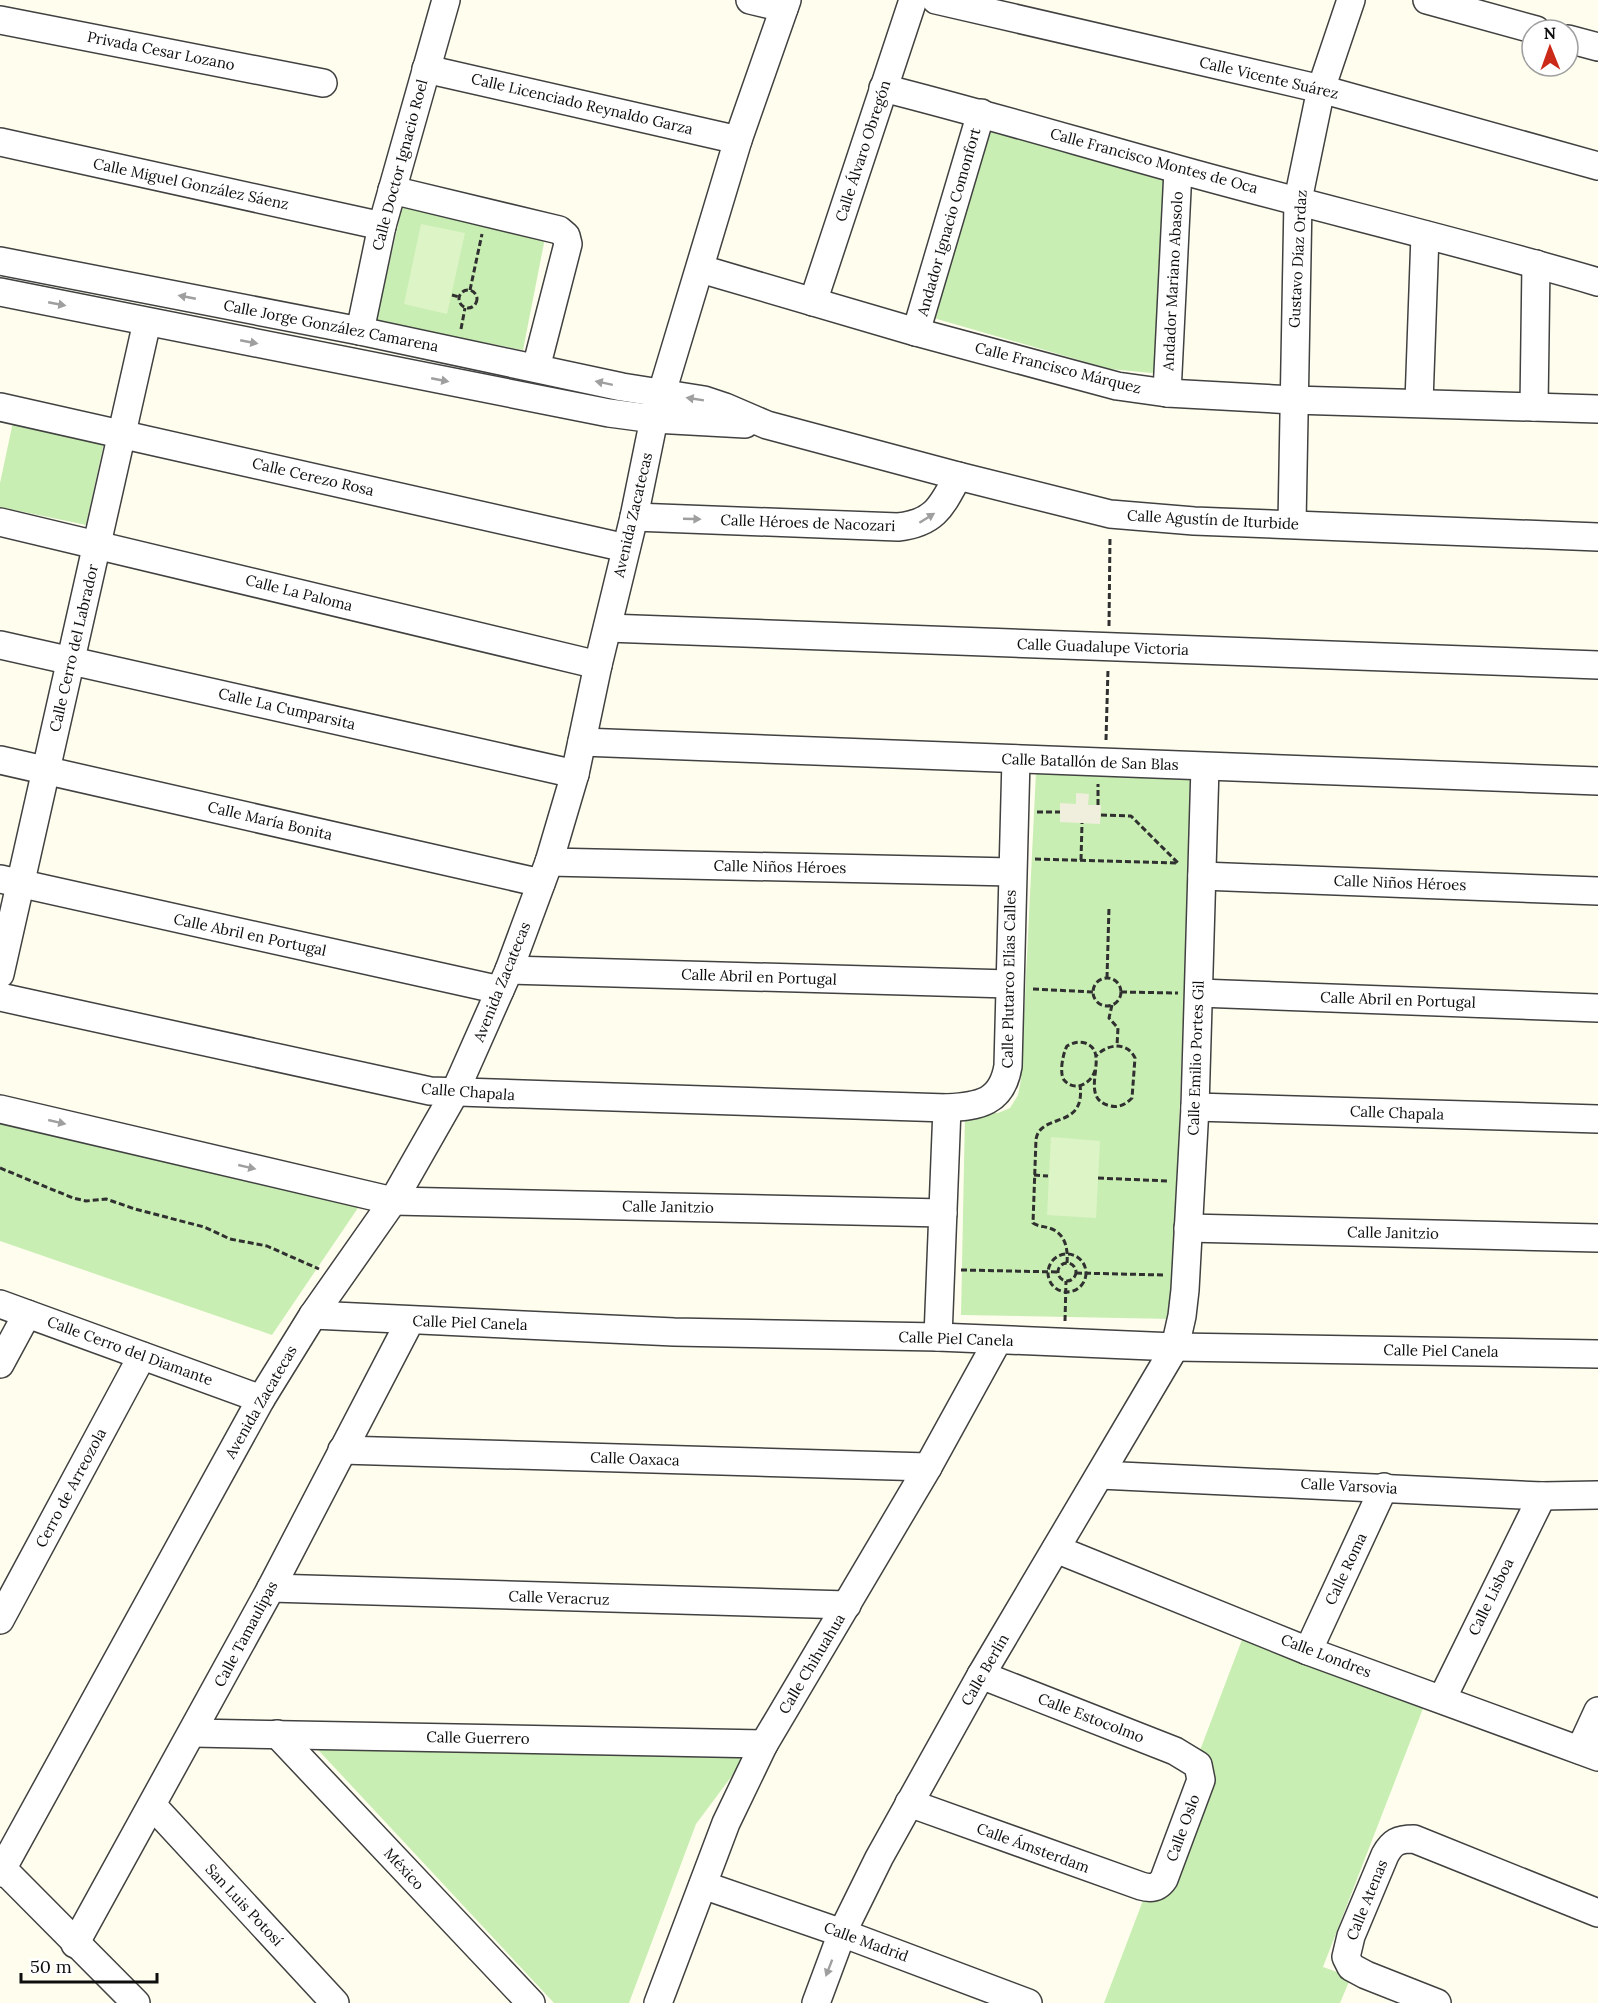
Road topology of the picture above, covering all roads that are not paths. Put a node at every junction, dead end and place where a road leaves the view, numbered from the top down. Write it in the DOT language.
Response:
graph roads {
  1 [pos="446,0"];
  2 [pos="750,0"];
  3 [pos="913,0"];
  4 [pos="936,0"];
  5 [pos="1351,0"];
  6 [pos="1427,0"];
  7 [pos="785,4"];
  8 [pos="0,20"];
  9 [pos="1520,26"];
  10 [pos="1580,42"];
  11 [pos="1598,47"];
  12 [pos="426,69"];
  13 [pos="323,83"];
  14 [pos="883,88"];
  15 [pos="1321,89"];
  16 [pos="981,113"];
  17 [pos="738,140"];
  18 [pos="0,142"];
  19 [pos="1598,166"];
  20 [pos="1178,170"];
  21 [pos="392,190"];
  22 [pos="1298,200"];
  23 [pos="382,226"];
  24 [pos="1425,235"];
  25 [pos="0,261"];
  26 [pos="1536,264"];
  27 [pos="700,269"];
  28 [pos="1598,282"];
  29 [pos="0,292"];
  30 [pos="813,302"];
  31 [pos="147,322"];
  32 [pos="360,331"];
  33 [pos="916,332"];
  34 [pos="536,368"];
  35 [pos="1167,393"];
  36 [pos="1293,400"];
  37 [pos="1419,402"];
  38 [pos="1534,406"];
  39 [pos="0,407"];
  40 [pos="658,407"];
  41 [pos="1598,409"];
  42 [pos="121,434"];
  43 [pos="958,476"];
  44 [pos="634,517"];
  45 [pos="0,522"];
  46 [pos="1292,524"];
  47 [pos="1598,537"];
  48 [pos="97,545"];
  49 [pos="626,548"];
  50 [pos="608,628"];
  51 [pos="0,645"];
  52 [pos="72,661"];
  53 [pos="598,665"];
  54 [pos="1598,665"];
  55 [pos="582,742"];
  56 [pos="1016,759"];
  57 [pos="0,760"];
  58 [pos="1205,767"];
  59 [pos="47,770"];
  60 [pos="575,774"];
  61 [pos="1598,781"];
  62 [pos="1021,865"];
  63 [pos="1193,869"];
  64 [pos="545,873"];
  65 [pos="10,882"];
  66 [pos="1598,891"];
  67 [pos="0,974"];
  68 [pos="505,980"];
  69 [pos="1017,987"];
  70 [pos="1192,993"];
  71 [pos="0,997"];
  72 [pos="1598,1008"];
  73 [pos="454,1094"];
  74 [pos="1195,1107"];
  75 [pos="947,1108"];
  76 [pos="0,1109"];
  77 [pos="1598,1119"];
  78 [pos="393,1201"];
  79 [pos="943,1213"];
  80 [pos="1188,1228"];
  81 [pos="1598,1238"];
  82 [pos="0,1304"];
  83 [pos="27,1314"];
  84 [pos="313,1315"];
  85 [pos="410,1321"];
  86 [pos="938,1337"];
  87 [pos="998,1340"];
  88 [pos="1174,1347"];
  89 [pos="1598,1354"];
  90 [pos="142,1356"];
  91 [pos="0,1364"];
  92 [pos="261,1399"];
  93 [pos="342,1450"];
  94 [pos="928,1467"];
  95 [pos="1100,1475"];
  96 [pos="1384,1487"];
  97 [pos="1598,1495"];
  98 [pos="1542,1496"];
  99 [pos="1056,1549"];
  100 [pos="271,1588"];
  101 [pos="847,1605"];
  102 [pos="0,1620"];
  103 [pos="1308,1651"];
  104 [pos="981,1675"];
  105 [pos="1442,1699"];
  106 [pos="1598,1711"];
  107 [pos="193,1733"];
  108 [pos="277,1734"];
  109 [pos="764,1744"];
  110 [pos="1589,1753"];
  111 [pos="1198,1765"];
  112 [pos="909,1803"];
  113 [pos="153,1806"];
  114 [pos="4,1860"];
  115 [pos="703,1885"];
  116 [pos="1157,1887"];
  117 [pos="1598,1913"];
  118 [pos="842,1933"];
  119 [pos="75,1944"];
  120 [pos="125,1998"];
  121 [pos="336,2003"];
  122 [pos="531,2003"];
  123 [pos="658,2003"];
  124 [pos="816,2003"];
  125 [pos="1028,2003"];
  126 [pos="1437,2003"];
  1 -- 12 [label="street, Calle Doctor Ignacio Roel"];
  2 -- 7 [label="street"];
  3 -- 14 [label="street, Calle Álvaro Obregón"];
  4 -- 15 [label="street, Calle Vicente Suárez"];
  5 -- 15 [label="street, Gustavo Díaz Ordaz"];
  6 -- 9 [label="street"];
  7 -- 17 [label="street, Avenida Zacatecas"];
  8 -- 13 [label="street, Privada Cesar Lozano"];
  10 -- 11 [label="street"];
  12 -- 17 [label="street, Calle Licenciado Reynaldo Garza"];
  12 -- 21 [label="street, Calle Doctor Ignacio Roel"];
  14 -- 16 [label="street, Calle Francisco Montes de Oca"];
  14 -- 30 [label="street, Calle Álvaro Obregón"];
  15 -- 19 [label="street, Calle Vicente Suárez"];
  15 -- 22 [label="street, Gustavo Díaz Ordaz"];
  16 -- 20 [label="street, Calle Francisco Montes de Oca"];
  16 -- 33 [label="street, Andador Ignacio Comonfort"];
  17 -- 27 [label="street, Avenida Zacatecas"];
  18 -- 23 [label="street, Calle Miguel González Sáenz"];
  20 -- 22 [label="street, Calle Francisco Montes de Oca"];
  20 -- 35 [label="street, Andador Mariano Abasolo"];
  21 -- 23 [label="street, Calle Doctor Ignacio Roel"];
  21 -- 34 [label="street"];
  22 -- 24 [label="street, Calle Francisco Montes de Oca"];
  22 -- 36 [label="street, Gustavo Díaz Ordaz"];
  23 -- 32 [label="street, Calle Doctor Ignacio Roel"];
  24 -- 26 [label="street, Calle Francisco Montes de Oca"];
  24 -- 37 [label="street"];
  32 -- 25 [label="street, Calle Jorge González Camarena, one-way"];
  26 -- 28 [label="street, Calle Francisco Montes de Oca"];
  26 -- 38 [label="street"];
  27 -- 30 [label="street, Calle Francisco Márquez"];
  27 -- 40 [label="street, Avenida Zacatecas"];
  29 -- 31 [label="street, Calle Jorge González Camarena, one-way"];
  30 -- 33 [label="street, Calle Francisco Márquez"];
  31 -- 40 [label="street, Calle Jorge González Camarena, one-way"];
  31 -- 42 [label="street, Calle Cerro del Labrador"];
  32 -- 34 [label="street, Calle Jorge González Camarena"];
  33 -- 35 [label="street, Calle Francisco Márquez"];
  40 -- 34 [label="street, Calle Jorge González Camarena, one-way"];
  35 -- 36 [label="street, Calle Francisco Márquez"];
  36 -- 37 [label="street, Calle Francisco Márquez"];
  36 -- 46 [label="street, Gustavo Díaz Ordaz"];
  37 -- 38 [label="street, Calle Francisco Márquez"];
  38 -- 41 [label="street, Calle Francisco Márquez"];
  39 -- 42 [label="street, Calle Cerezo Rosa"];
  40 -- 43 [label="street, Calle Agustín de Iturbide"];
  40 -- 44 [label="street, Avenida Zacatecas"];
  42 -- 48 [label="street, Calle Cerro del Labrador"];
  42 -- 49 [label="street, Calle Cerezo Rosa"];
  44 -- 43 [label="street, Calle Héroes de Nacozari, one-way"];
  43 -- 46 [label="street, Calle Agustín de Iturbide"];
  44 -- 49 [label="street, Avenida Zacatecas"];
  45 -- 48 [label="street, Calle La Paloma"];
  46 -- 47 [label="street, Calle Agustín de Iturbide"];
  48 -- 52 [label="street, Calle Cerro del Labrador"];
  48 -- 53 [label="street, Calle La Paloma"];
  49 -- 50 [label="street, Avenida Zacatecas"];
  50 -- 53 [label="street, Avenida Zacatecas"];
  50 -- 54 [label="street, Calle Guadalupe Victoria"];
  51 -- 52 [label="street, Calle La Cumparsita"];
  52 -- 59 [label="street, Calle Cerro del Labrador"];
  52 -- 60 [label="street, Calle La Cumparsita"];
  53 -- 55 [label="street, Avenida Zacatecas"];
  55 -- 56 [label="street, Calle Batallón de San Blas"];
  55 -- 60 [label="street, Avenida Zacatecas"];
  56 -- 58 [label="street, Calle Batallón de San Blas"];
  56 -- 62 [label="street, Calle Plutarco Elías Calles"];
  57 -- 59 [label="street, Calle María Bonita"];
  58 -- 61 [label="street, Calle Batallón de San Blas"];
  58 -- 63 [label="street, Calle Emilio Portes Gil"];
  59 -- 64 [label="street, Calle María Bonita"];
  59 -- 65 [label="street, Calle Cerro del Labrador"];
  60 -- 64 [label="street, Avenida Zacatecas"];
  62 -- 64 [label="street, Calle Niños Héroes"];
  62 -- 69 [label="street, Calle Plutarco Elías Calles"];
  63 -- 66 [label="street, Calle Niños Héroes"];
  63 -- 70 [label="street, Calle Emilio Portes Gil"];
  64 -- 68 [label="street, Avenida Zacatecas"];
  65 -- 67 [label="street, Calle Cerro del Labrador"];
  65 -- 68 [label="street, Calle Abril en Portugal"];
  68 -- 69 [label="street, Calle Abril en Portugal"];
  68 -- 73 [label="street, Avenida Zacatecas"];
  69 -- 75 [label="street, Calle Plutarco Elías Calles"];
  70 -- 72 [label="street, Calle Abril en Portugal"];
  70 -- 74 [label="street, Calle Emilio Portes Gil"];
  71 -- 73 [label="street, Calle Chapala"];
  73 -- 75 [label="street, Calle Chapala"];
  73 -- 78 [label="street, Avenida Zacatecas"];
  74 -- 77 [label="street, Calle Chapala"];
  74 -- 80 [label="street, Calle Emilio Portes Gil"];
  75 -- 79 [label="street"];
  76 -- 78 [label="street, one-way"];
  78 -- 79 [label="street, Calle Janitzio"];
  78 -- 84 [label="street, Avenida Zacatecas"];
  79 -- 86 [label="street"];
  80 -- 81 [label="street, Calle Janitzio"];
  80 -- 88 [label="street, Calle Emilio Portes Gil"];
  82 -- 83 [label="street, Calle Cerro del Diamante"];
  83 -- 90 [label="street, Calle Cerro del Diamante"];
  83 -- 91 [label="street"];
  84 -- 85 [label="street, Calle Piel Canela"];
  84 -- 92 [label="street, Avenida Zacatecas"];
  85 -- 86 [label="street, Calle Piel Canela"];
  85 -- 93 [label="street, Calle Tamaulipas"];
  86 -- 87 [label="street, Calle Piel Canela"];
  87 -- 88 [label="street, Calle Piel Canela"];
  87 -- 94 [label="street, Calle Chihuahua"];
  88 -- 89 [label="street, Calle Piel Canela"];
  88 -- 95 [label="street, Calle Berlín"];
  90 -- 92 [label="street, Calle Cerro del Diamante"];
  90 -- 102 [label="street, Cerro de Arreozola"];
  92 -- 114 [label="street, Avenida Zacatecas"];
  93 -- 94 [label="street, Calle Oaxaca"];
  93 -- 100 [label="street, Calle Tamaulipas"];
  94 -- 101 [label="street, Calle Chihuahua"];
  95 -- 96 [label="street, Calle Varsovia"];
  95 -- 99 [label="street, Calle Berlín"];
  96 -- 98 [label="street, Calle Varsovia"];
  96 -- 103 [label="street, Calle Roma"];
  97 -- 98 [label="street, Calle Varsovia"];
  98 -- 105 [label="street, Calle Lisboa"];
  99 -- 103 [label="street, Calle Londres"];
  99 -- 104 [label="street, Calle Berlín"];
  100 -- 101 [label="street, Calle Veracruz"];
  100 -- 107 [label="street, Calle Tamaulipas"];
  101 -- 109 [label="street, Calle Chihuahua"];
  103 -- 105 [label="street, Calle Londres"];
  104 -- 111 [label="street, Calle Estocolmo"];
  104 -- 112 [label="street, Calle Berlín"];
  105 -- 110 [label="street, Calle Londres"];
  106 -- 110 [label="street"];
  107 -- 108 [label="street, Calle Guerrero"];
  107 -- 113 [label="street, Calle Tamaulipas"];
  108 -- 109 [label="street, Calle Guerrero"];
  108 -- 122 [label="street, México"];
  109 -- 115 [label="street, Calle Chihuahua"];
  111 -- 116 [label="street, Calle Oslo"];
  112 -- 116 [label="street, Calle Ámsterdam"];
  112 -- 118 [label="street, Calle Berlín"];
  113 -- 119 [label="street, Calle Tamaulipas"];
  113 -- 121 [label="street, San Luis Potosí"];
  114 -- 119 [label="street"];
  115 -- 118 [label="street, Calle Madrid"];
  115 -- 123 [label="street, Calle Chihuahua"];
  117 -- 126 [label="street, Calle Atenas"];
  118 -- 124 [label="street, Calle Berlín, one-way"];
  118 -- 125 [label="street, Calle Madrid"];
  119 -- 120 [label="street"];
}
